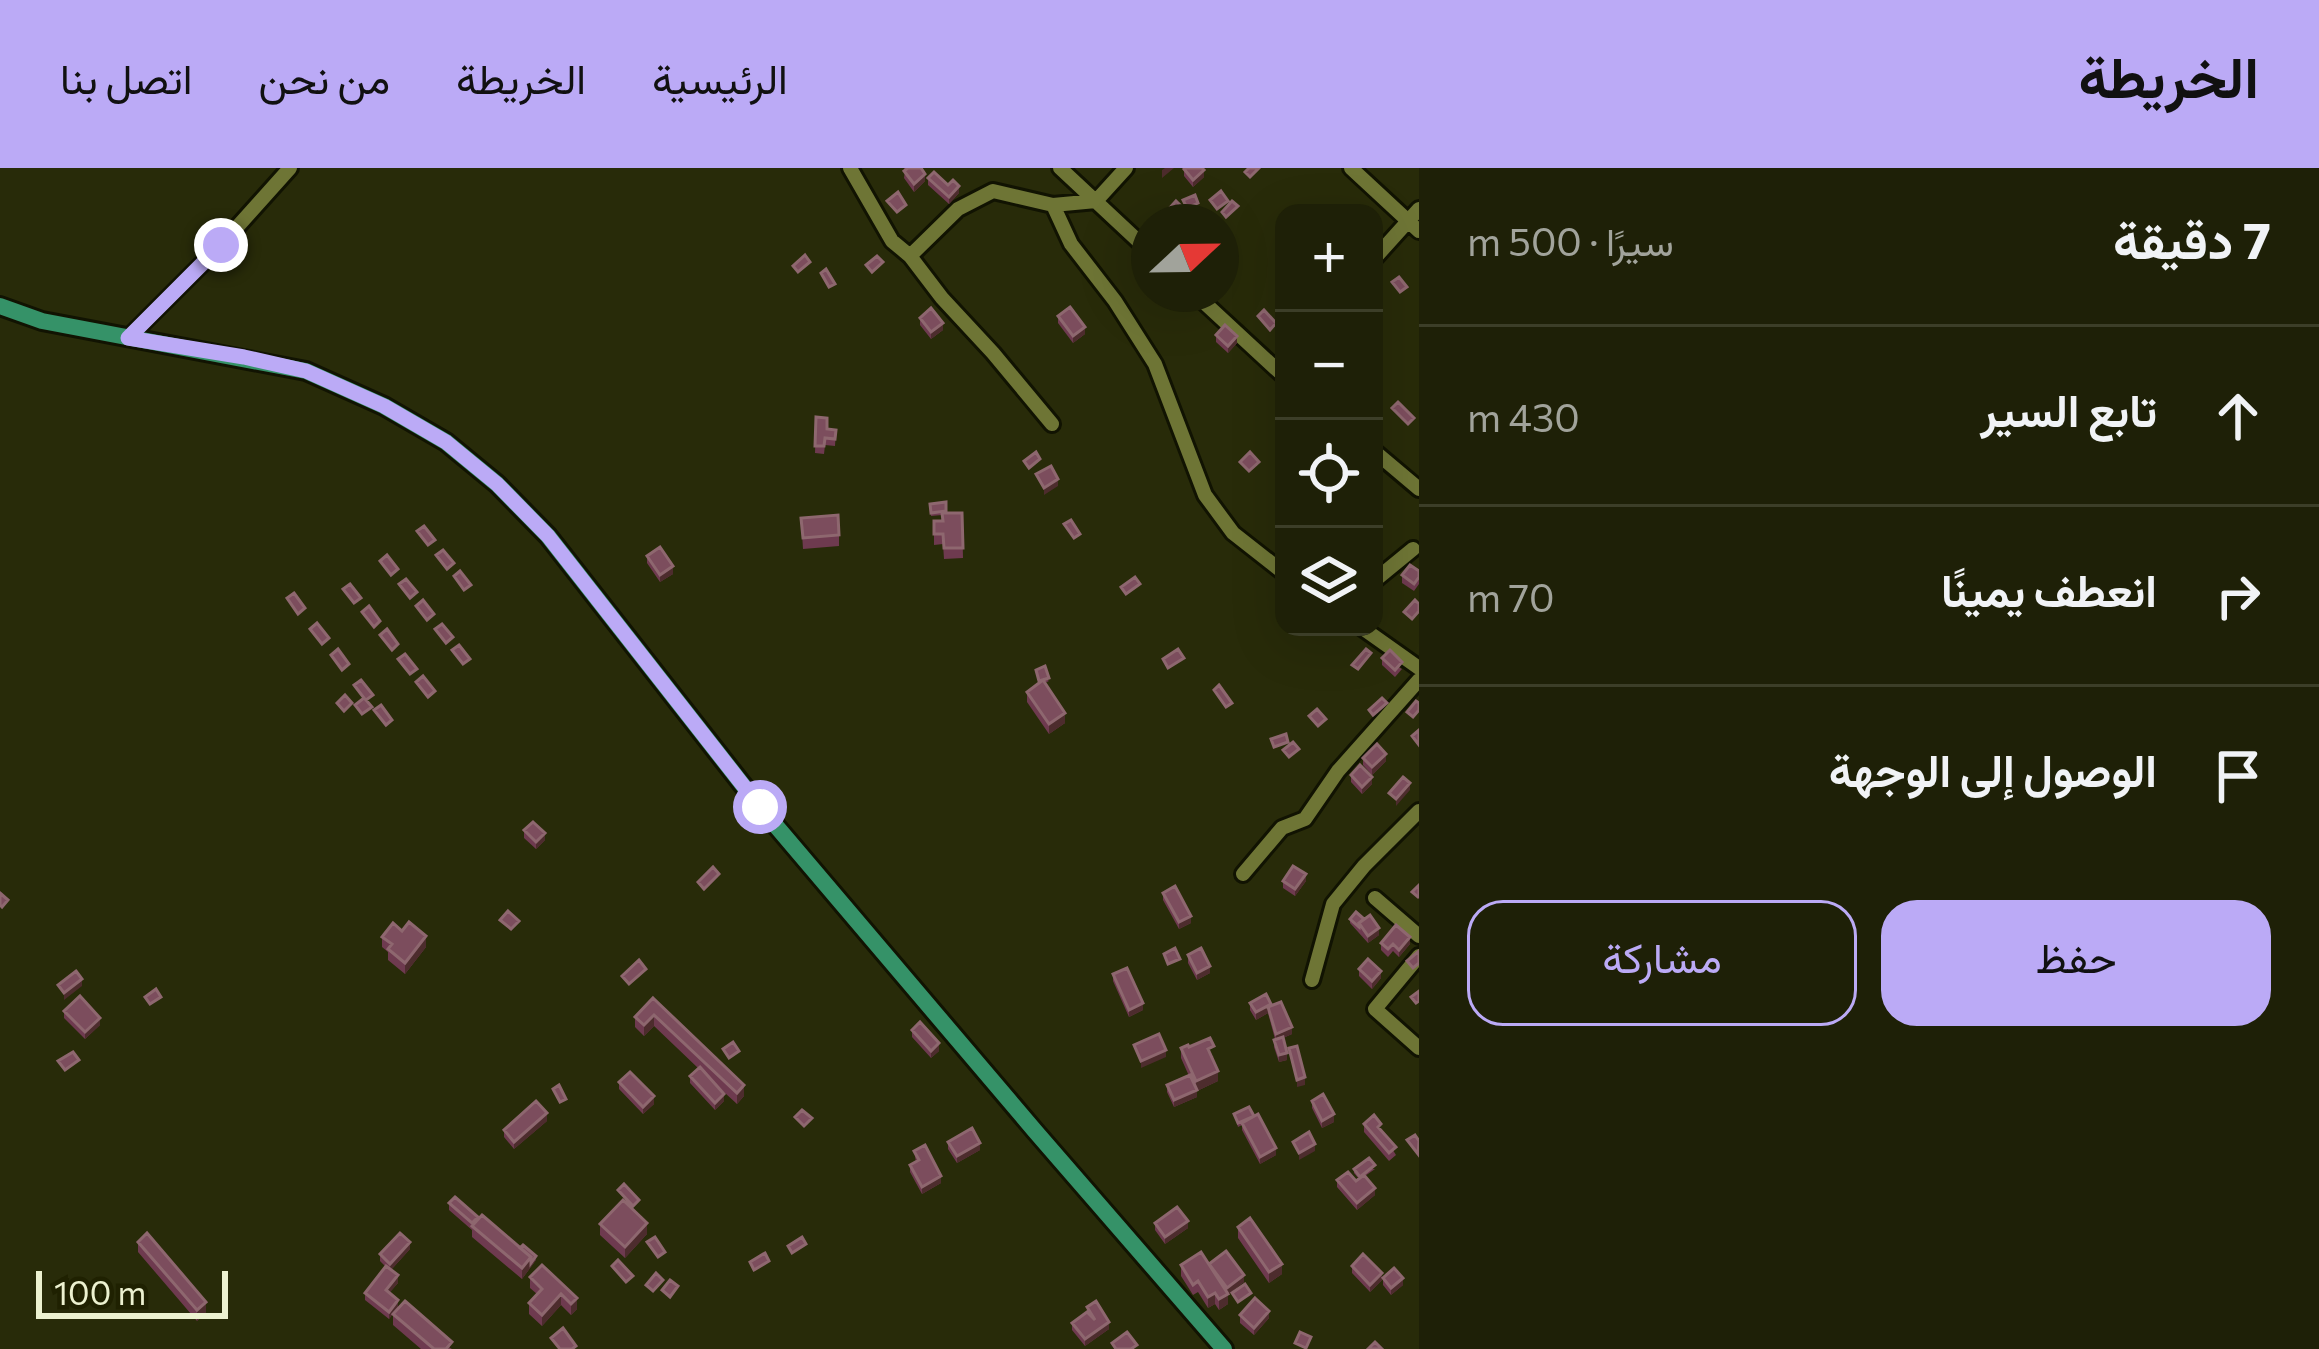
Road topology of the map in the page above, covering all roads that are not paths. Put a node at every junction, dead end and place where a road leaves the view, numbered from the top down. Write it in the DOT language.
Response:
graph roads {
  1 [pos="290,168"];
  2 [pos="850,168"];
  3 [pos="1060,168"];
  4 [pos="1126,168"];
  5 [pos="1351,168"];
  6 [pos="1096,201"];
  7 [pos="1053,205"];
  8 [pos="1415,221"];
  9 [pos="1131,234"];
  10 [pos="1383,251"];
  11 [pos="910,256"];
  12 [pos="0,306"];
  13 [pos="1216,312"];
  14 [pos="128,338"];
  15 [pos="1275,363"];
  16 [pos="1052,424"];
  17 [pos="1383,459"];
  18 [pos="1419,489"];
  19 [pos="1417,548"];
  20 [pos="1275,566"];
  21 [pos="1383,574"];
  22 [pos="1374,636"];
  23 [pos="1419,668"];
  24 [pos="1419,680"];
  25 [pos="1419,811"];
  26 [pos="1243,874"];
  27 [pos="1375,898"];
  28 [pos="1419,936"];
  29 [pos="1419,956"];
  30 [pos="1312,980"];
  31 [pos="1419,1048"];
  32 [pos="1224,1349"];
  1 -- 14 [label="street"];
  2 -- 11 [label="street"];
  3 -- 6 [label="street"];
  4 -- 6 [label="street"];
  5 -- 8 [label="street"];
  6 -- 7 [label="street"];
  6 -- 9 [label="street"];
  7 -- 11 [label="street"];
  7 -- 20 [label="street"];
  8 -- 10 [label="street"];
  11 -- 16 [label="street"];
  12 -- 14 [label="main road"];
  13 -- 15 [label="street"];
  14 -- 32 [label="main road"];
  17 -- 18 [label="street"];
  19 -- 21 [label="street"];
  22 -- 23 [label="street"];
  24 -- 26 [label="street"];
  25 -- 30 [label="street"];
  27 -- 28 [label="street"];
  29 -- 31 [label="street"];
}
